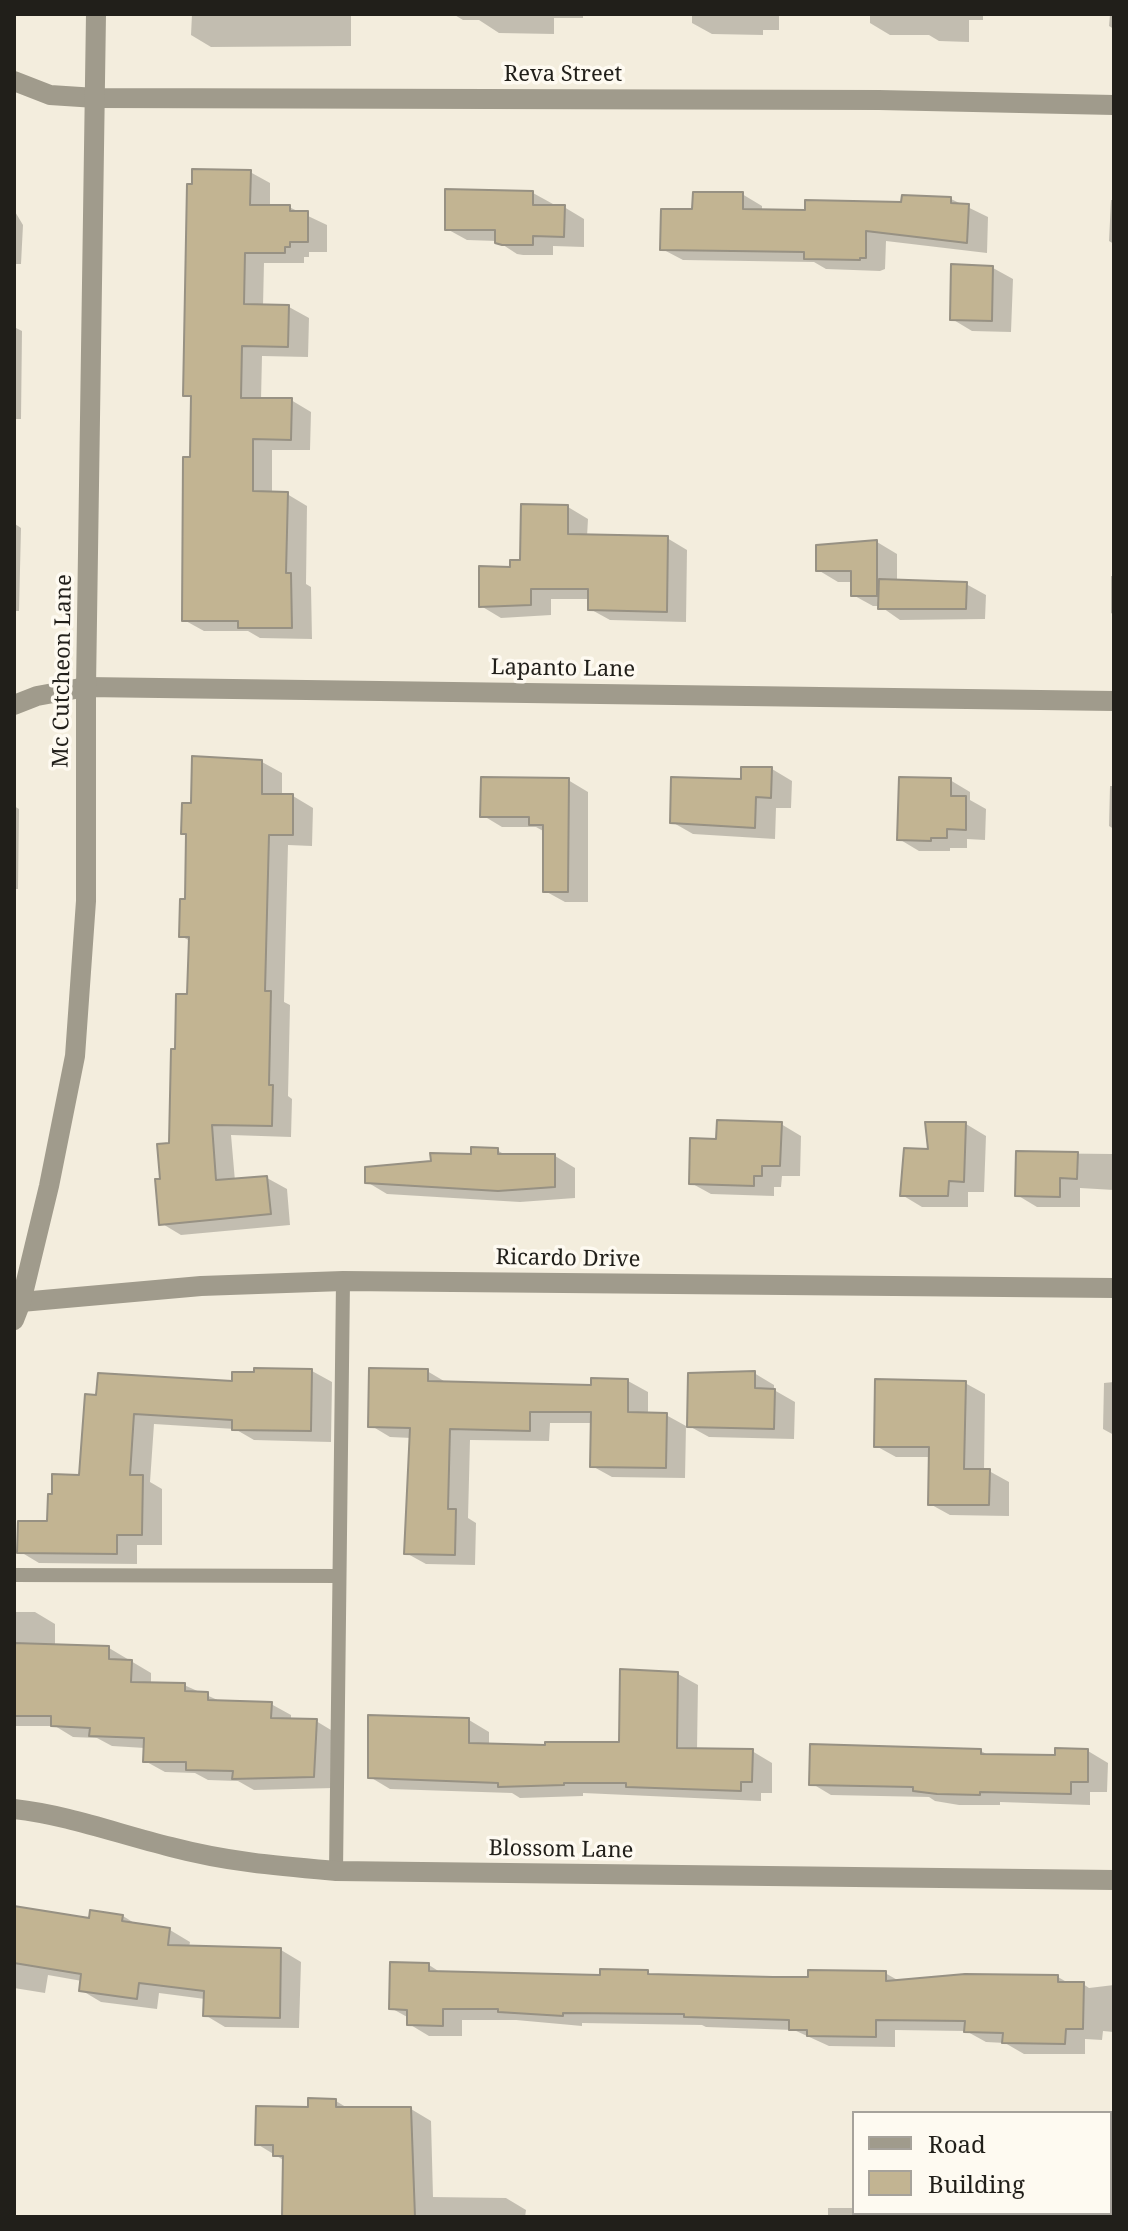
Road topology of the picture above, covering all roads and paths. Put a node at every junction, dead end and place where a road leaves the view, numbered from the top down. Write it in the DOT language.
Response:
graph roads {
  1 [pos="96,14"];
  2 [pos="14,81"];
  3 [pos="96,98"];
  4 [pos="1114,105"];
  5 [pos="86,687"];
  6 [pos="1114,701"];
  7 [pos="14,705"];
  8 [pos="343,1281"];
  9 [pos="1114,1288"];
  10 [pos="18,1311"];
  11 [pos="14,1575"];
  12 [pos="339,1576"];
  13 [pos="14,1809"];
  14 [pos="336,1871"];
  15 [pos="1114,1880"];
  1 -- 3 [label="street, Mc Cutcheon Lane"];
  2 -- 3 [label="street, Reva Street"];
  3 -- 4 [label="street, Reva Street"];
  3 -- 5 [label="street, Mc Cutcheon Lane"];
  5 -- 6 [label="street, Lapanto Lane"];
  5 -- 7 [label="street, Lapanto Lane"];
  5 -- 10 [label="street, Mc Cutcheon Lane"];
  8 -- 9 [label="street, Ricardo Drive"];
  8 -- 10 [label="street, Ricardo Drive"];
  8 -- 12 [label="lane"];
  11 -- 12 [label="lane"];
  12 -- 14 [label="lane"];
  13 -- 14 [label="street, Blossom Lane"];
  14 -- 15 [label="street, Blossom Lane"];
}
